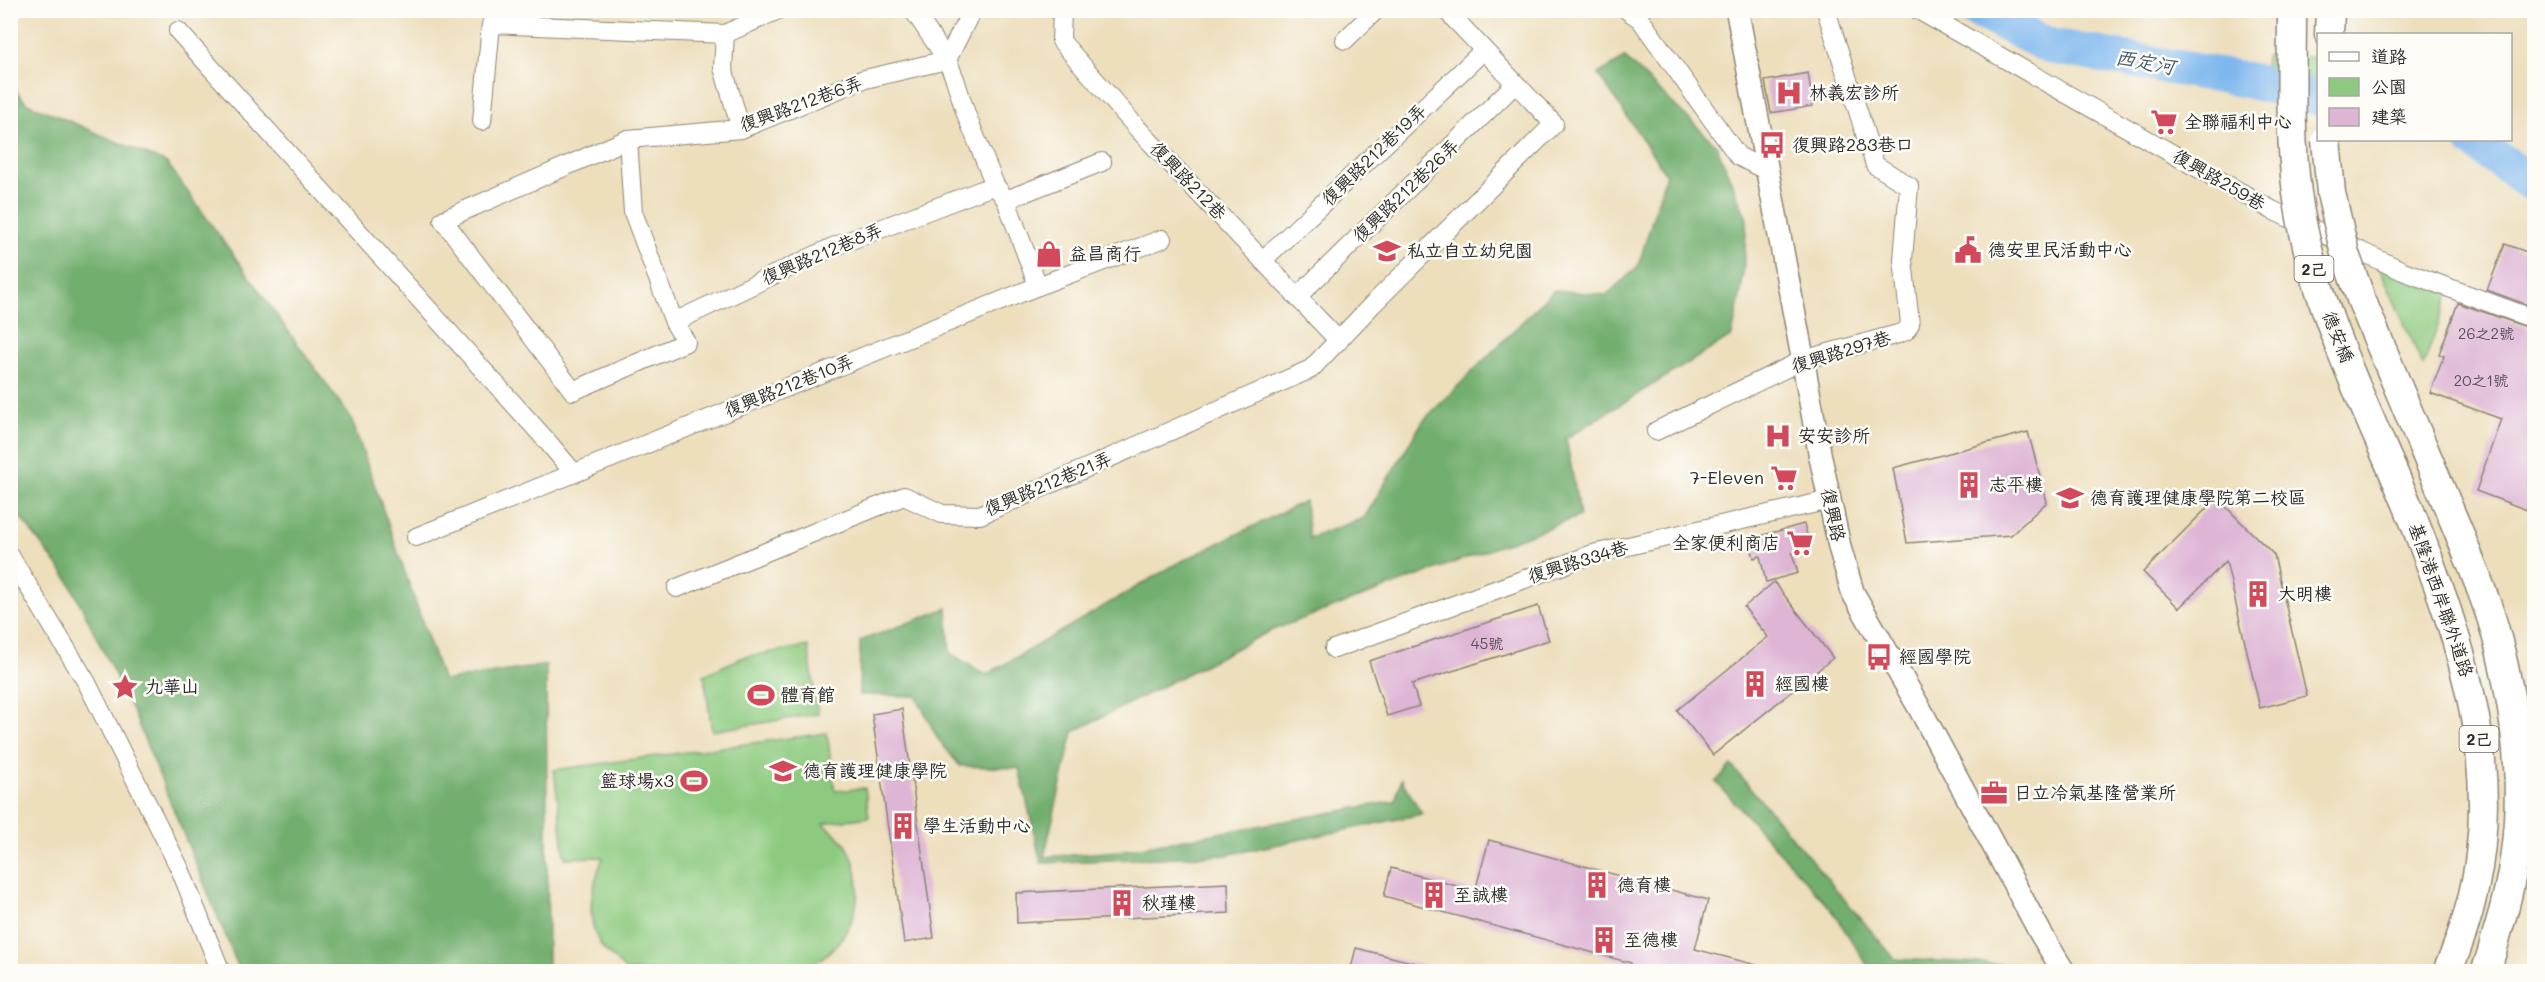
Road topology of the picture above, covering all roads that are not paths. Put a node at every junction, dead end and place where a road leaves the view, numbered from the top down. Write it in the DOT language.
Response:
graph roads {
  1 [pos="778,10"];
  2 [pos="913,10"];
  3 [pos="972,10"];
  4 [pos="1062,10"];
  5 [pos="1376,10"];
  6 [pos="1446,10"];
  7 [pos="1627,10"];
  8 [pos="1737,10"];
  9 [pos="1826,10"];
  10 [pos="1918,10"];
  11 [pos="2292,10"];
  12 [pos="2330,10"];
  13 [pos="178,31"];
  14 [pos="2329,33"];
  15 [pos="725,34"];
  16 [pos="1345,40"];
  17 [pos="1483,51"];
  18 [pos="947,60"];
  19 [pos="1515,84"];
  20 [pos="482,121"];
  21 [pos="741,129"];
  22 [pos="628,139"];
  23 [pos="2326,141"];
  24 [pos="1102,162"];
  25 [pos="1768,172"];
  26 [pos="995,185"];
  27 [pos="1006,200"];
  28 [pos="1162,238"];
  29 [pos="1264,259"];
  30 [pos="1038,286"];
  31 [pos="1297,297"];
  32 [pos="2535,319"];
  33 [pos="674,322"];
  34 [pos="1339,341"];
  35 [pos="1803,360"];
  36 [pos="1656,431"];
  37 [pos="573,472"];
  38 [pos="1830,500"];
  39 [pos="2410,511"];
  40 [pos="2460,535"];
  41 [pos="416,537"];
  42 [pos="10,556"];
  43 [pos="677,588"];
  44 [pos="1334,649"];
  45 [pos="221,972"];
  46 [pos="2064,972"];
  47 [pos="2447,972"];
  48 [pos="2485,972"];
  1 -- 15 [label="street"];
  2 -- 18 [label="street"];
  3 -- 18 [label="street"];
  4 -- 29 [label="street, 復興路212巷"];
  5 -- 16 [label="street"];
  6 -- 17 [label="street"];
  7 -- 25 [label="street"];
  8 -- 25 [label="street, 復興路"];
  9 -- 35 [label="street, 復興路297巷"];
  10 -- 32 [label="street, 復興路259巷"];
  11 -- 39 [label="main road, 德安橋 / 2己, bridge"];
  12 -- 14 [label="main road"];
  13 -- 37 [label="street"];
  15 -- 20 [label="street"];
  15 -- 21 [label="street"];
  17 -- 19 [label="street"];
  17 -- 29 [label="street, 復興路212巷19弄"];
  18 -- 21 [label="street, 復興路212巷6弄"];
  18 -- 26 [label="street"];
  19 -- 31 [label="street, 復興路212巷26弄"];
  19 -- 34 [label="street"];
  21 -- 22 [label="street, 復興路212巷6弄"];
  22 -- 33 [label="street"];
  22 -- 33 [label="street, 復興路212巷6弄"];
  23 -- 40 [label="main road, 德安橋 / 2己, bridge"];
  24 -- 27 [label="street"];
  25 -- 35 [label="street, 復興路"];
  26 -- 27 [label="street"];
  26 -- 33 [label="street, 復興路212巷8弄"];
  27 -- 30 [label="street"];
  28 -- 30 [label="street, 復興路212巷10弄"];
  29 -- 31 [label="street, 復興路212巷"];
  30 -- 37 [label="street, 復興路212巷10弄"];
  31 -- 34 [label="street, 復興路212巷"];
  34 -- 43 [label="street, 復興路212巷21弄"];
  35 -- 36 [label="street, 復興路297巷"];
  35 -- 38 [label="street, 復興路"];
  37 -- 41 [label="street, 復興路212巷10弄"];
  38 -- 44 [label="street, 復興路334巷"];
  38 -- 46 [label="street, 復興路"];
  39 -- 47 [label="main road, 基隆港西岸聯外道路 / 2己"];
  40 -- 48 [label="main road, 基隆港西岸聯外道路 / 2己"];
  42 -- 45 [label="street"];
}
